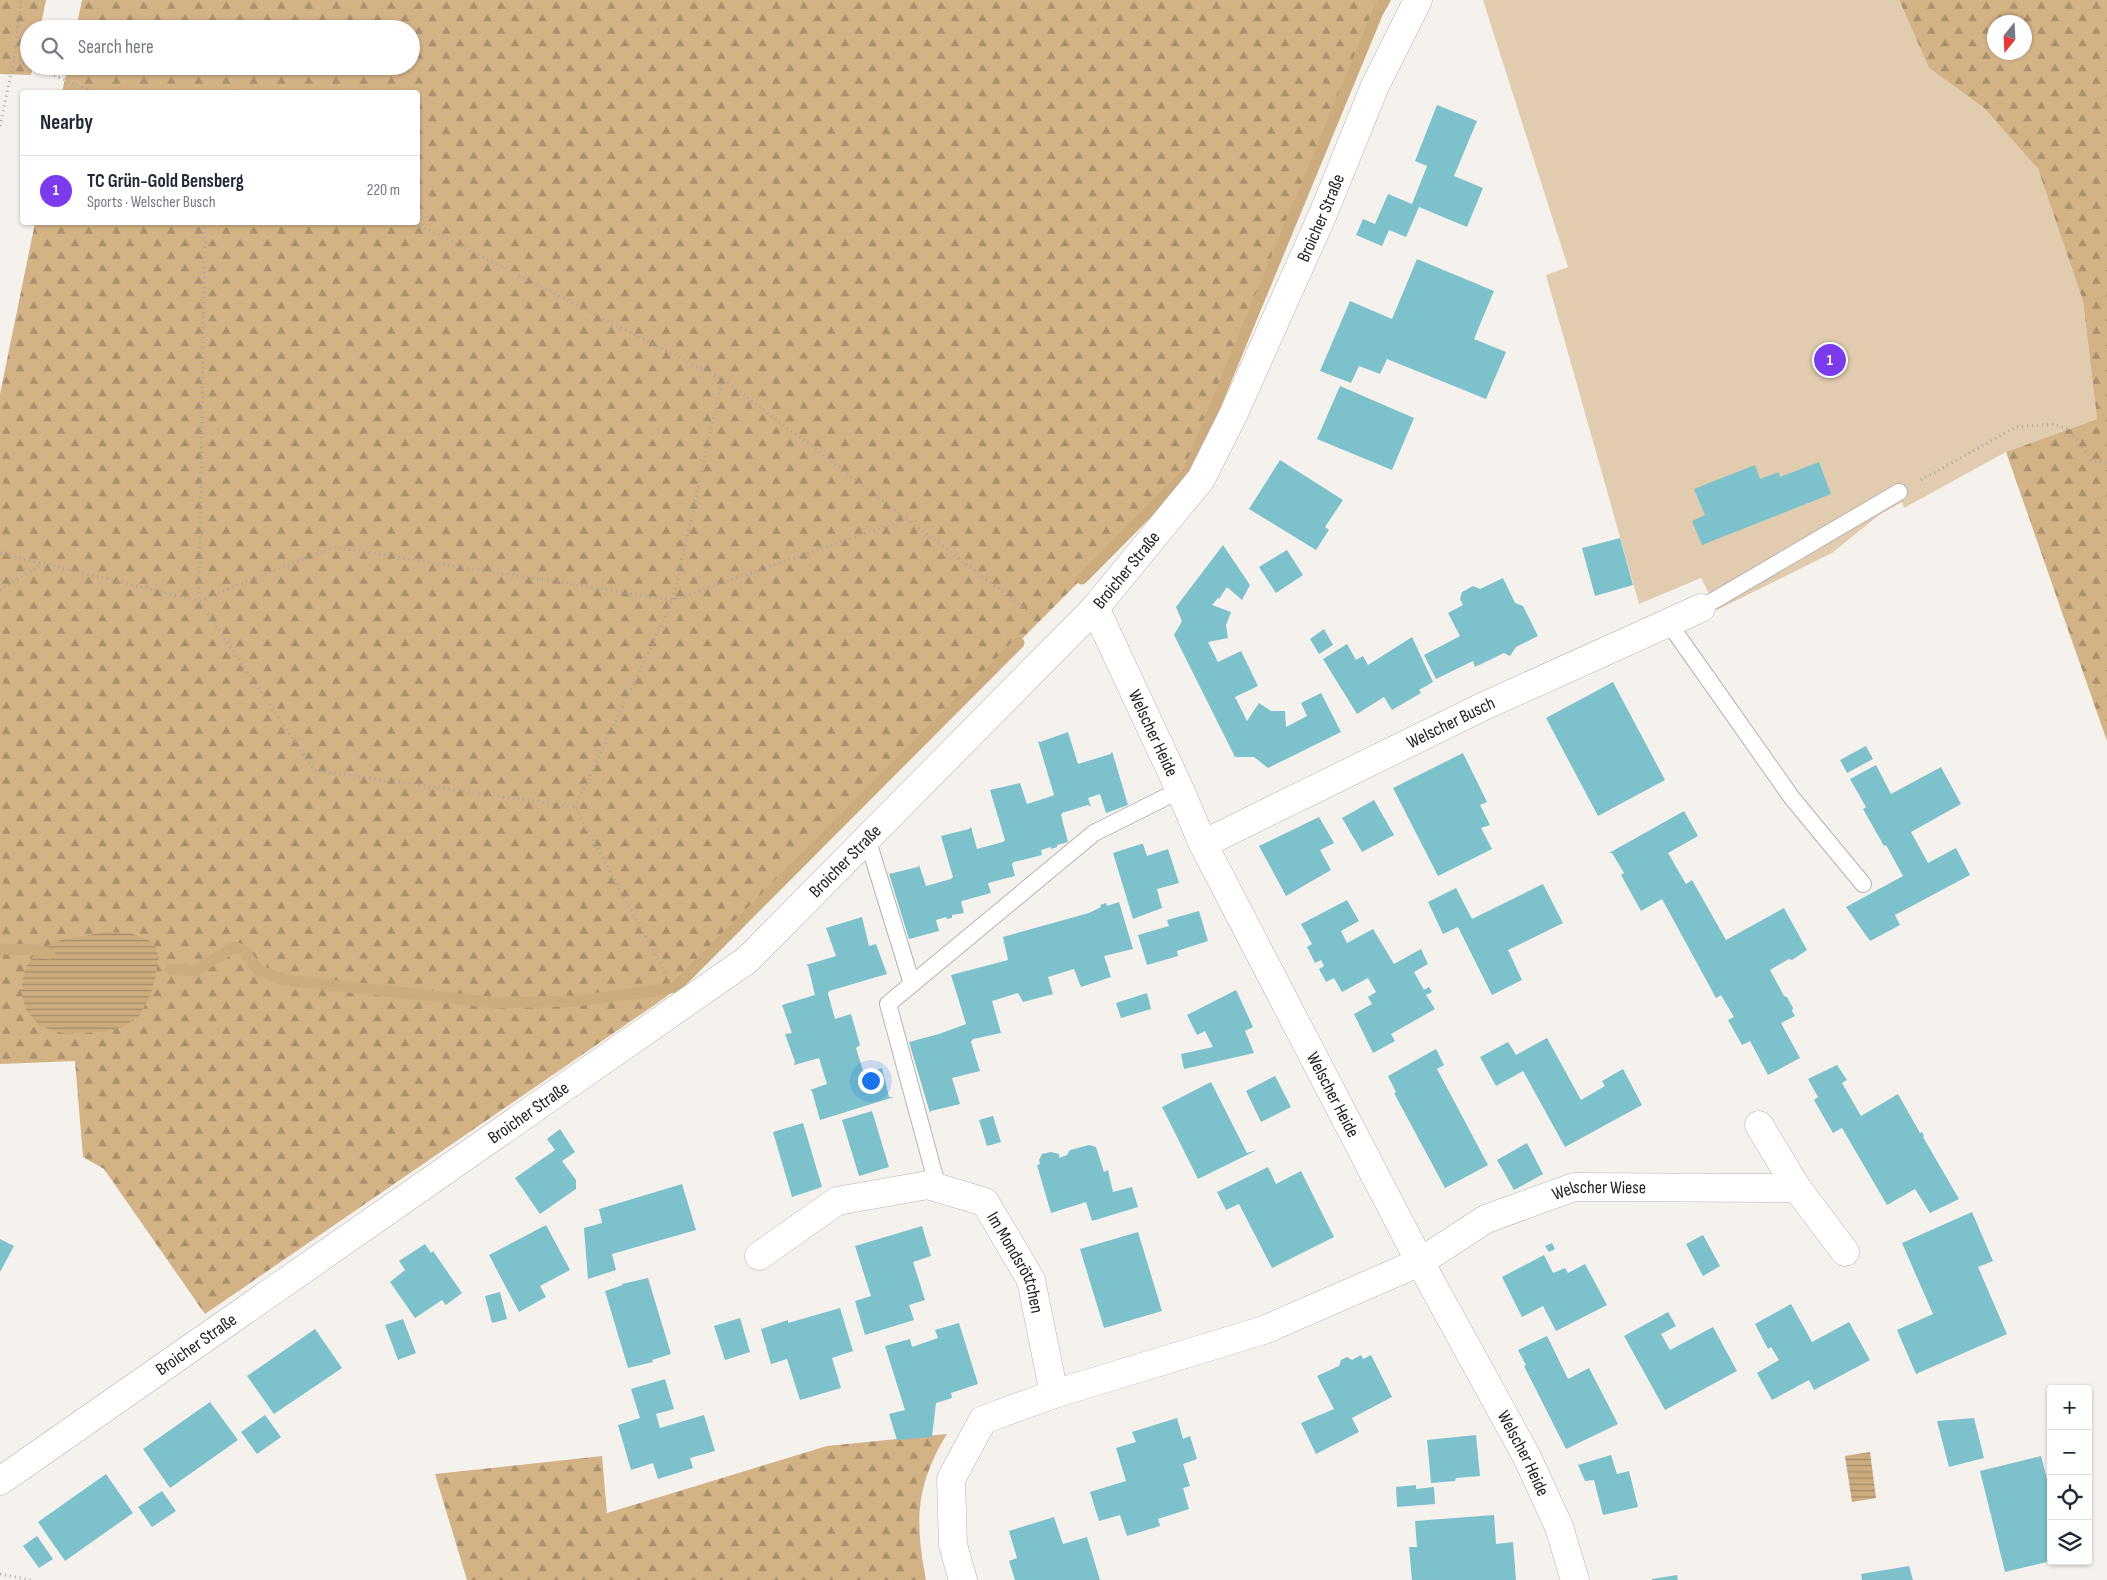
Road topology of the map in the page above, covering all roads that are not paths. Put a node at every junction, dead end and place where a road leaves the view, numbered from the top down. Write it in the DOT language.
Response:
graph roads {
  1 [pos="1418,0"];
  2 [pos="1899,492"];
  3 [pos="1095,608"];
  4 [pos="1701,608"];
  5 [pos="1668,622"];
  6 [pos="1180,790"];
  7 [pos="867,838"];
  8 [pos="1203,844"];
  9 [pos="1863,884"];
  10 [pos="912,984"];
  11 [pos="1759,1124"];
  12 [pos="938,1188"];
  13 [pos="1797,1188"];
  14 [pos="1846,1252"];
  15 [pos="759,1256"];
  16 [pos="1420,1262"];
  17 [pos="1054,1394"];
  18 [pos="0,1481"];
  19 [pos="963,1580"];
  20 [pos="1575,1580"];
  1 -- 3 [label="street, Broicher Straße"];
  2 -- 4 [label="lane"];
  3 -- 6 [label="street, Welscher Heide"];
  3 -- 7 [label="street, Broicher Straße"];
  4 -- 5 [label="street, Welscher Busch"];
  5 -- 8 [label="street, Welscher Busch"];
  5 -- 9 [label="lane"];
  6 -- 8 [label="street, Welscher Heide"];
  6 -- 10 [label="lane"];
  7 -- 10 [label="lane"];
  7 -- 18 [label="street, Broicher Straße"];
  8 -- 16 [label="street, Welscher Heide"];
  10 -- 12 [label="lane"];
  11 -- 13 [label="street"];
  12 -- 15 [label="street, Im Mondsröttchen"];
  12 -- 17 [label="street, Im Mondsröttchen"];
  13 -- 14 [label="street"];
  13 -- 16 [label="street, Welscher Wiese"];
  16 -- 17 [label="street"];
  16 -- 20 [label="street, Welscher Heide"];
  17 -- 19 [label="street"];
}
